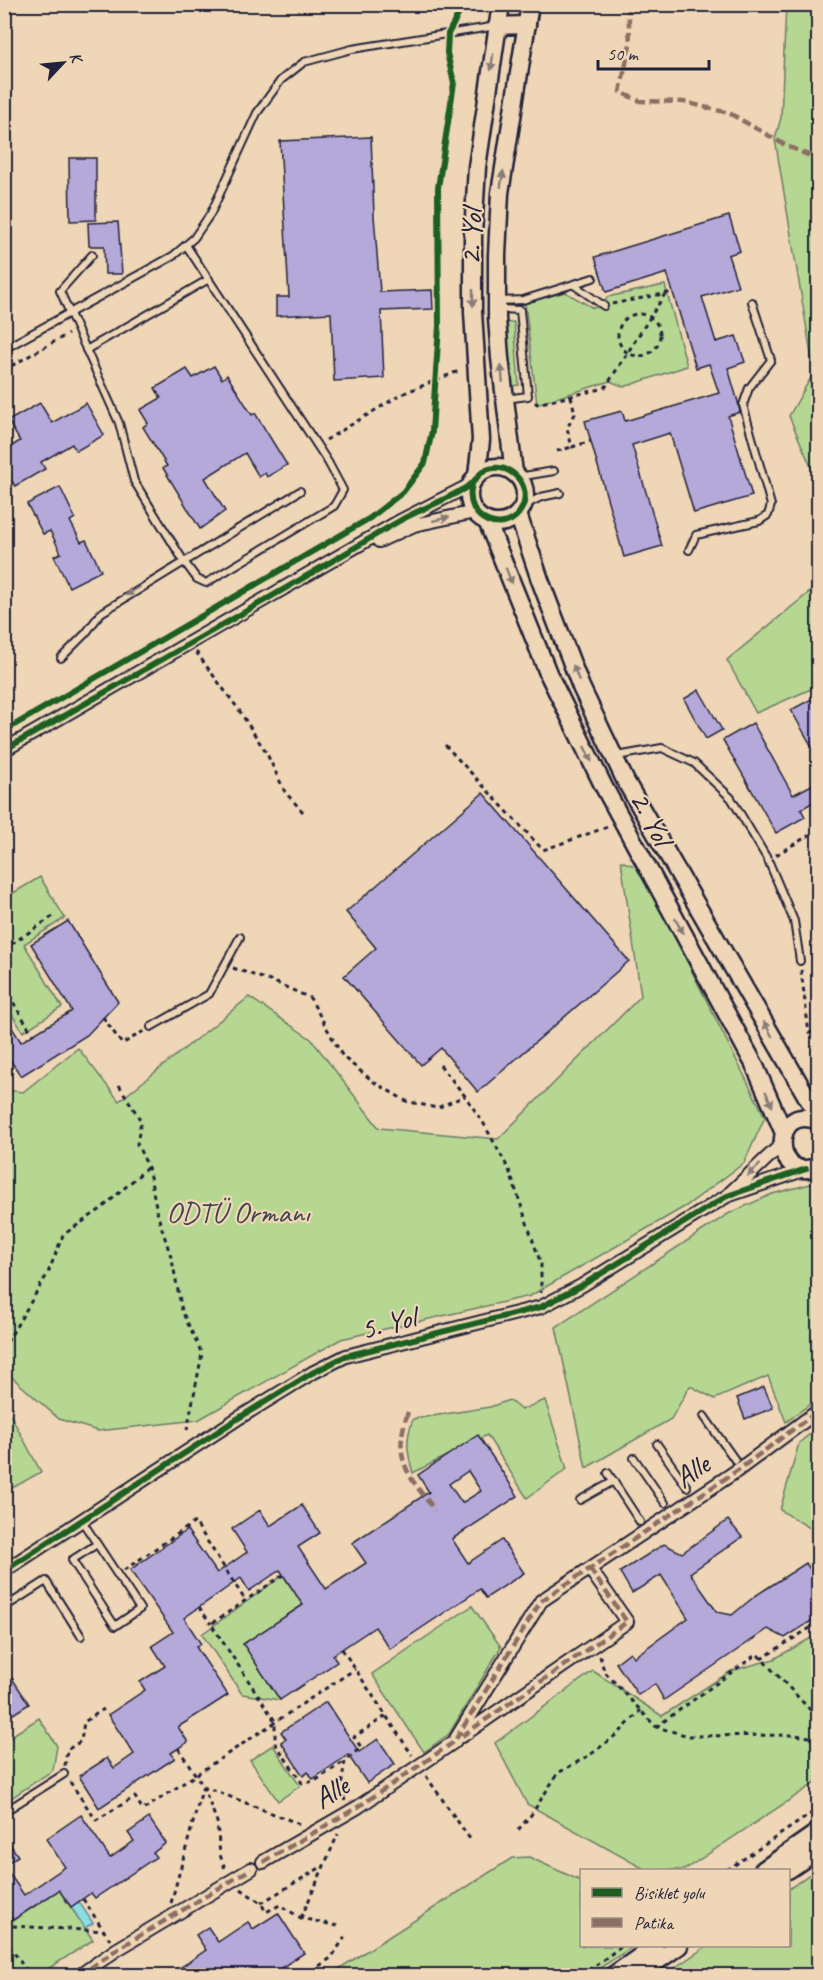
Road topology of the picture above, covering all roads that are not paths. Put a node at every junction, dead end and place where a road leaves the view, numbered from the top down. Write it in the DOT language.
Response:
graph roads {
  1 [pos="501,4"];
  2 [pos="530,4"];
  3 [pos="527,25"];
  4 [pos="497,26"];
  5 [pos="186,245"];
  6 [pos="92,255"];
  7 [pos="593,278"];
  8 [pos="209,279"];
  9 [pos="574,285"];
  10 [pos="752,302"];
  11 [pos="497,305"];
  12 [pos="604,306"];
  13 [pos="70,313"];
  14 [pos="4,349"];
  15 [pos="86,350"];
  16 [pos="505,399"];
  17 [pos="554,471"];
  18 [pos="516,475"];
  19 [pos="474,480"];
  20 [pos="300,491"];
  21 [pos="560,493"];
  22 [pos="521,510"];
  23 [pos="481,517"];
  24 [pos="689,550"];
  25 [pos="183,561"];
  26 [pos="328,563"];
  27 [pos="62,658"];
  28 [pos="4,750"];
  29 [pos="614,757"];
  30 [pos="240,937"];
  31 [pos="800,961"];
  32 [pos="151,1027"];
  33 [pos="819,1116"];
  34 [pos="819,1121"];
  35 [pos="783,1139"];
  36 [pos="815,1167"];
  37 [pos="727,1196"];
  38 [pos="819,1411"];
  39 [pos="704,1416"];
  40 [pos="657,1444"];
  41 [pos="634,1458"];
  42 [pos="735,1460"];
  43 [pos="608,1473"];
  44 [pos="614,1481"];
  45 [pos="687,1487"];
  46 [pos="580,1500"];
  47 [pos="665,1503"];
  48 [pos="82,1521"];
  49 [pos="640,1522"];
  50 [pos="97,1544"];
  51 [pos="590,1569"];
  52 [pos="4,1571"];
  53 [pos="5,1607"];
  54 [pos="81,1636"];
  55 [pos="457,1739"];
  56 [pos="64,1774"];
  57 [pos="4,1812"];
  58 [pos="819,1832"];
  59 [pos="819,1850"];
  60 [pos="263,1862"];
  61 [pos="251,1869"];
  62 [pos="764,1869"];
  63 [pos="790,1869"];
  64 [pos="654,1947"];
  65 [pos="678,1947"];
  66 [pos="79,1976"];
  67 [pos="612,1976"];
  68 [pos="636,1976"];
  1 -- 4 [label="street, 2. Yol"];
  2 -- 3 [label="street, 2. Yol"];
  3 -- 4 [label="street"];
  11 -- 3 [label="street, 2. Yol, one-way"];
  4 -- 5 [label="lane"];
  4 -- 19 [label="street, 2. Yol, one-way"];
  5 -- 8 [label="lane"];
  5 -- 13 [label="lane"];
  6 -- 13 [label="lane"];
  7 -- 9 [label="lane"];
  8 -- 15 [label="lane"];
  8 -- 25 [label="lane"];
  9 -- 11 [label="lane"];
  9 -- 12 [label="lane"];
  10 -- 24 [label="lane"];
  16 -- 11 [label="street, 2. Yol, one-way"];
  11 -- 16 [label="lane"];
  13 -- 14 [label="lane"];
  13 -- 15 [label="lane"];
  15 -- 25 [label="lane"];
  16 -- 18 [label="street, 2. Yol"];
  17 -- 18 [label="lane"];
  18 -- 19 [label="street"];
  18 -- 22 [label="street, 2. Yol"];
  19 -- 23 [label="street, 2. Yol"];
  19 -- 26 [label="street"];
  20 -- 25 [label="lane"];
  21 -- 22 [label="lane"];
  22 -- 23 [label="street"];
  29 -- 22 [label="street, 2. Yol, one-way"];
  26 -- 23 [label="street, one-way"];
  23 -- 35 [label="street, 2. Yol, one-way"];
  25 -- 27 [label="lane, one-way"];
  26 -- 28 [label="street"];
  29 -- 31 [label="lane"];
  33 -- 29 [label="street, 2. Yol, one-way"];
  30 -- 32 [label="lane"];
  34 -- 35 [label="street"];
  35 -- 36 [label="street, 2. Yol"];
  35 -- 37 [label="street, 5. Yol, one-way"];
  36 -- 37 [label="street, 5. Yol"];
  37 -- 48 [label="street, 5. Yol"];
  38 -- 51 [label="street, Alle"];
  39 -- 42 [label="lane"];
  40 -- 45 [label="lane"];
  41 -- 47 [label="lane"];
  43 -- 44 [label="lane"];
  44 -- 46 [label="lane"];
  44 -- 49 [label="lane"];
  48 -- 50 [label="lane"];
  48 -- 52 [label="street, 5. Yol"];
  50 -- 50 [label="lane"];
  51 -- 55 [label="street, Alle"];
  51 -- 55 [label="street, Alle"];
  53 -- 54 [label="lane"];
  55 -- 60 [label="street, Alle"];
  56 -- 57 [label="lane"];
  58 -- 62 [label="street"];
  59 -- 63 [label="street"];
  61 -- 66 [label="street"];
  64 -- 67 [label="street"];
  65 -- 68 [label="street"];
}
